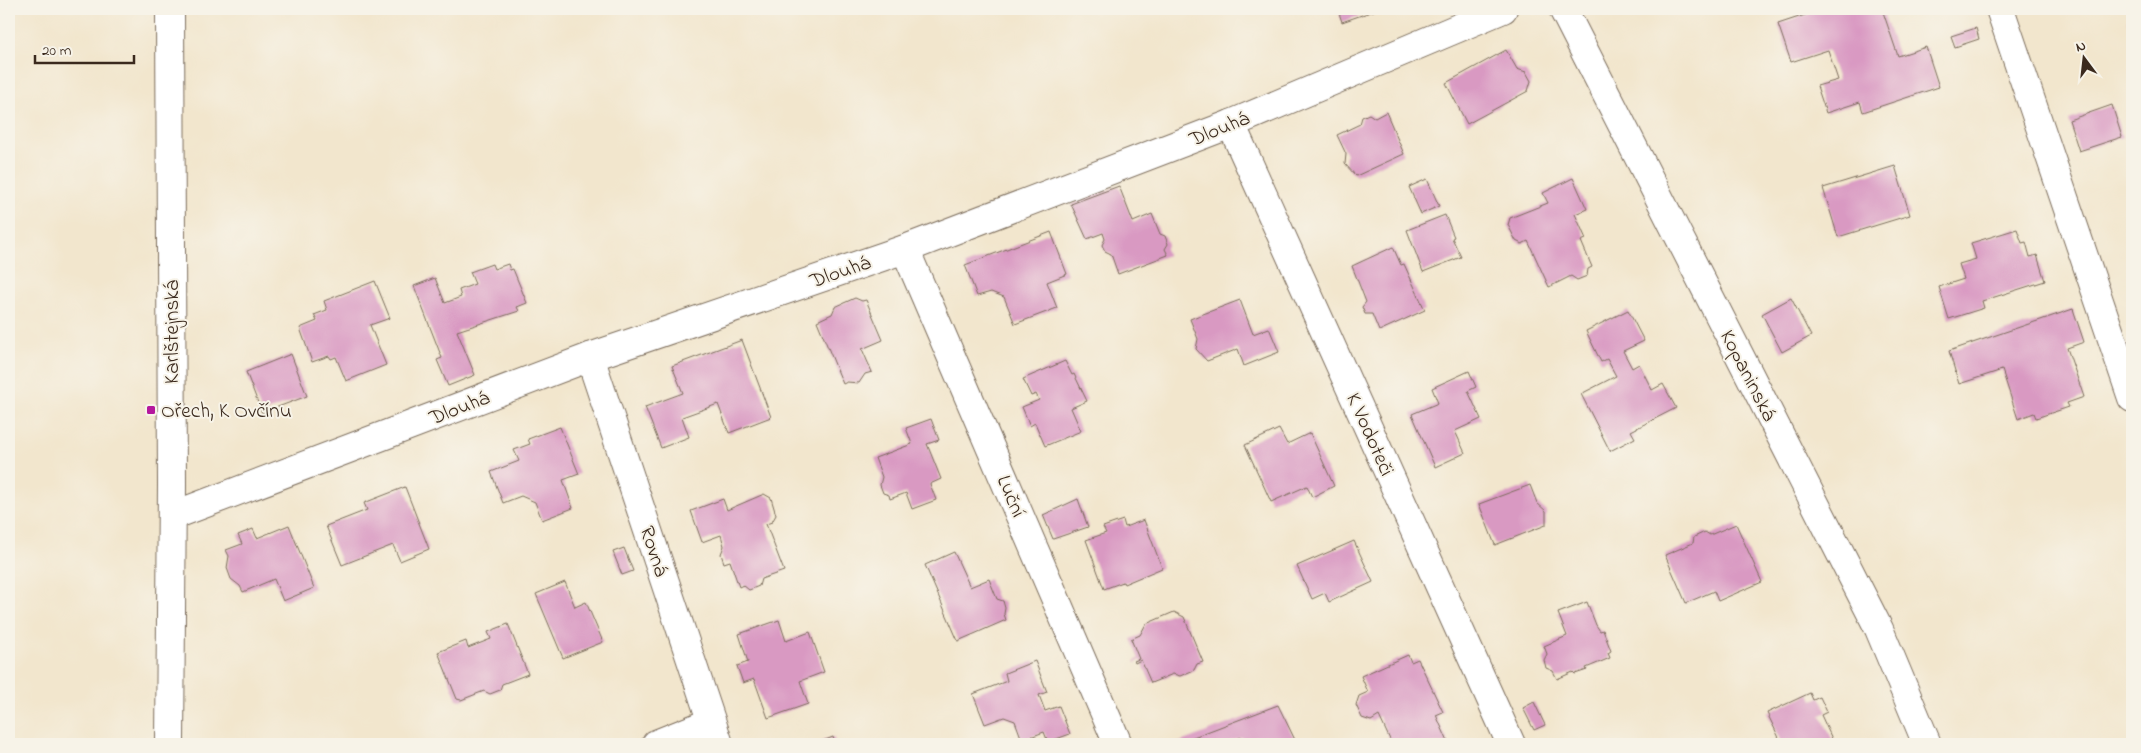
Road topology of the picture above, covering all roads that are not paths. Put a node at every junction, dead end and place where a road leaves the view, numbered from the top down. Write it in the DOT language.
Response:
graph roads {
  1 [pos="170,9"];
  2 [pos="1502,9"];
  3 [pos="1563,9"];
  4 [pos="2000,9"];
  5 [pos="1455,18"];
  6 [pos="1231,124"];
  7 [pos="905,249"];
  8 [pos="590,357"];
  9 [pos="2132,398"];
  10 [pos="172,516"];
  11 [pos="715,733"];
  12 [pos="170,744"];
  13 [pos="656,744"];
  14 [pos="1118,744"];
  15 [pos="1511,744"];
  16 [pos="1927,744"];
  1 -- 10 [label="street, Karlštejnská"];
  2 -- 5 [label="street, Dlouhá"];
  3 -- 16 [label="street, Kopaninská"];
  4 -- 9 [label="street"];
  5 -- 6 [label="street, Dlouhá"];
  6 -- 7 [label="street, Dlouhá"];
  6 -- 15 [label="street, K Vodoteči"];
  7 -- 8 [label="street, Dlouhá"];
  7 -- 14 [label="street, Luční"];
  8 -- 10 [label="street, Dlouhá"];
  8 -- 11 [label="street, Rovná"];
  10 -- 12 [label="street, Karlštejnská"];
  11 -- 13 [label="street"];
}
